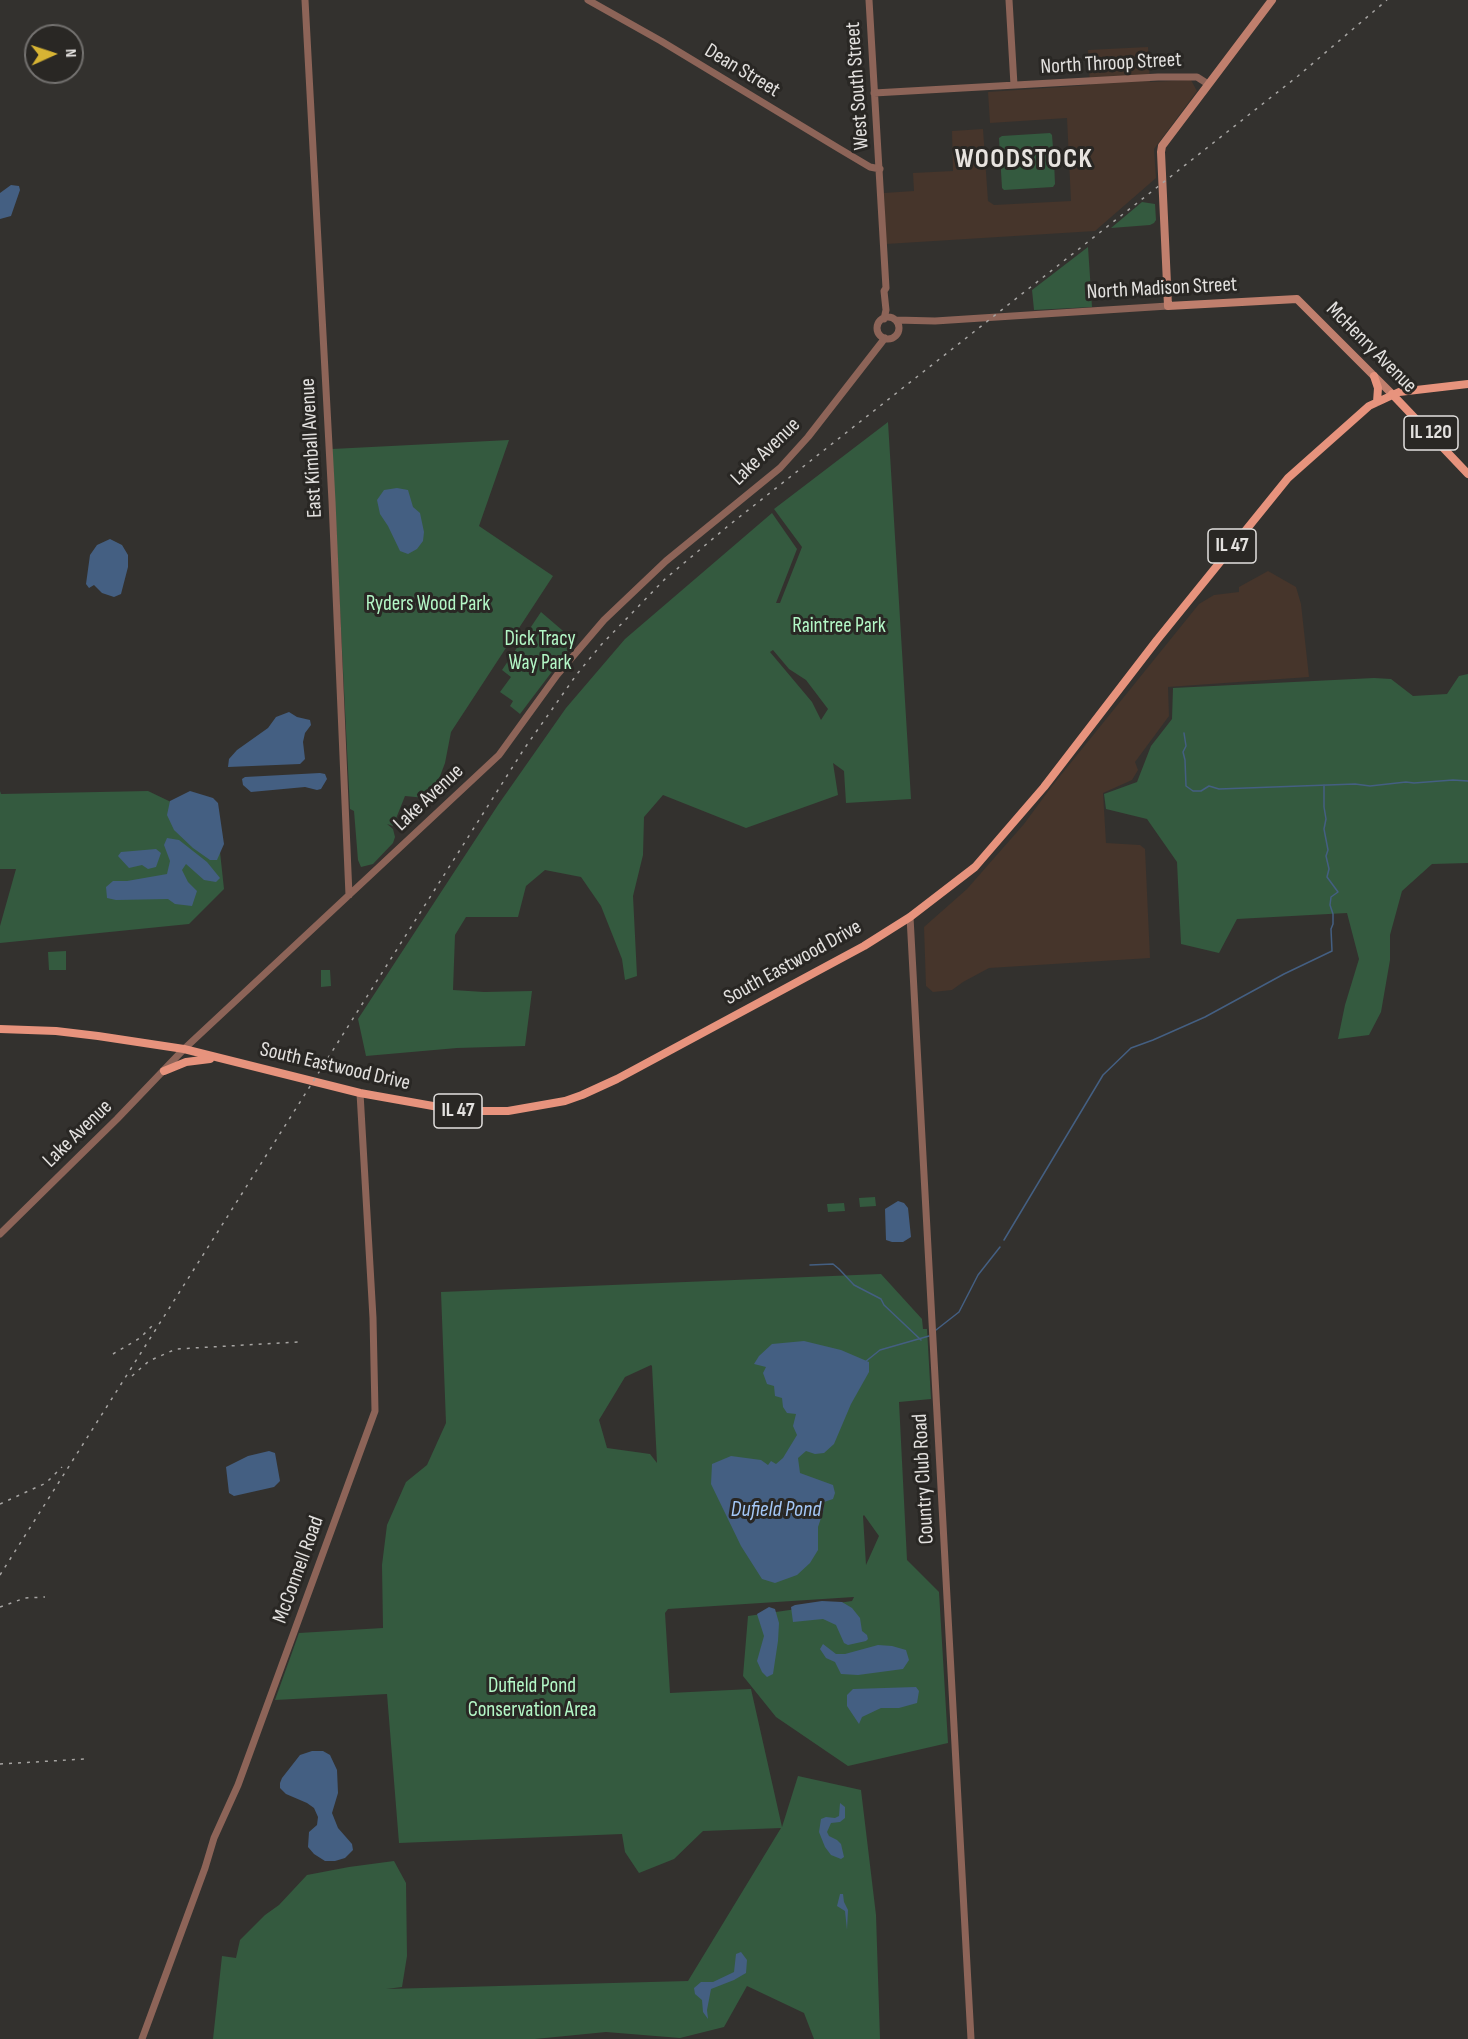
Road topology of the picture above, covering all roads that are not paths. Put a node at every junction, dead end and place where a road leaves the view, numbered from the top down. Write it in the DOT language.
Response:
graph roads {
  1 [pos="305,0"];
  2 [pos="588,0"];
  3 [pos="869,0"];
  4 [pos="1009,0"];
  5 [pos="1272,0"];
  6 [pos="1208,84"];
  7 [pos="1014,86"];
  8 [pos="874,93"];
  9 [pos="880,169"];
  10 [pos="886,288"];
  11 [pos="1297,299"];
  12 [pos="1168,306"];
  13 [pos="884,319"];
  14 [pos="895,320"];
  15 [pos="935,321"];
  16 [pos="899,331"];
  17 [pos="882,335"];
  18 [pos="1374,376"];
  19 [pos="1468,384"];
  20 [pos="1411,390"];
  21 [pos="1392,394"];
  22 [pos="1377,402"];
  23 [pos="1411,414"];
  24 [pos="1468,474"];
  25 [pos="350,895"];
  26 [pos="910,917"];
  27 [pos="0,1029"];
  28 [pos="184,1049"];
  29 [pos="217,1059"];
  30 [pos="164,1071"];
  31 [pos="360,1093"];
  32 [pos="0,1234"];
  33 [pos="142,2039"];
  34 [pos="971,2039"];
  1 -- 25 [label="street, East Kimball Avenue"];
  2 -- 9 [label="street, Dean Street"];
  3 -- 8 [label="street, West South Street"];
  4 -- 7 [label="street"];
  5 -- 6 [label="main road"];
  6 -- 7 [label="street, North Throop Street"];
  6 -- 12 [label="main road"];
  7 -- 8 [label="street, North Throop Street"];
  8 -- 9 [label="street, West South Street"];
  9 -- 10 [label="street, West South Street"];
  10 -- 13 [label="street"];
  10 -- 14 [label="street"];
  11 -- 12 [label="main road, North Madison Street / IL 120"];
  11 -- 18 [label="main road, McHenry Avenue / IL 120"];
  12 -- 15 [label="street, North Madison Street"];
  13 -- 14 [label="street"];
  13 -- 17 [label="street"];
  14 -- 15 [label="street"];
  14 -- 16 [label="street"];
  15 -- 16 [label="street"];
  16 -- 17 [label="street"];
  17 -- 25 [label="street, Lake Avenue"];
  18 -- 21 [label="main road, McHenry Avenue / IL 120"];
  18 -- 22 [label="main road"];
  19 -- 20 [label="main road, IL 47"];
  20 -- 21 [label="main road, IL 47"];
  20 -- 23 [label="main road"];
  21 -- 22 [label="main road, South Eastwood Drive / IL 47"];
  21 -- 23 [label="main road, McHenry Avenue / IL 120"];
  22 -- 26 [label="main road, South Eastwood Drive / IL 47"];
  23 -- 24 [label="main road, McHenry Avenue / IL 120"];
  25 -- 28 [label="street, Lake Avenue"];
  26 -- 31 [label="main road, South Eastwood Drive / IL 47"];
  26 -- 34 [label="street, Country Club Road"];
  27 -- 28 [label="main road, South Eastwood Drive / IL 47"];
  28 -- 29 [label="main road, South Eastwood Drive / IL 47"];
  28 -- 30 [label="street, Lake Avenue"];
  29 -- 30 [label="main road"];
  29 -- 31 [label="main road, South Eastwood Drive / IL 47"];
  30 -- 32 [label="street, Lake Avenue"];
  31 -- 33 [label="street, McConnell Road"];
}
